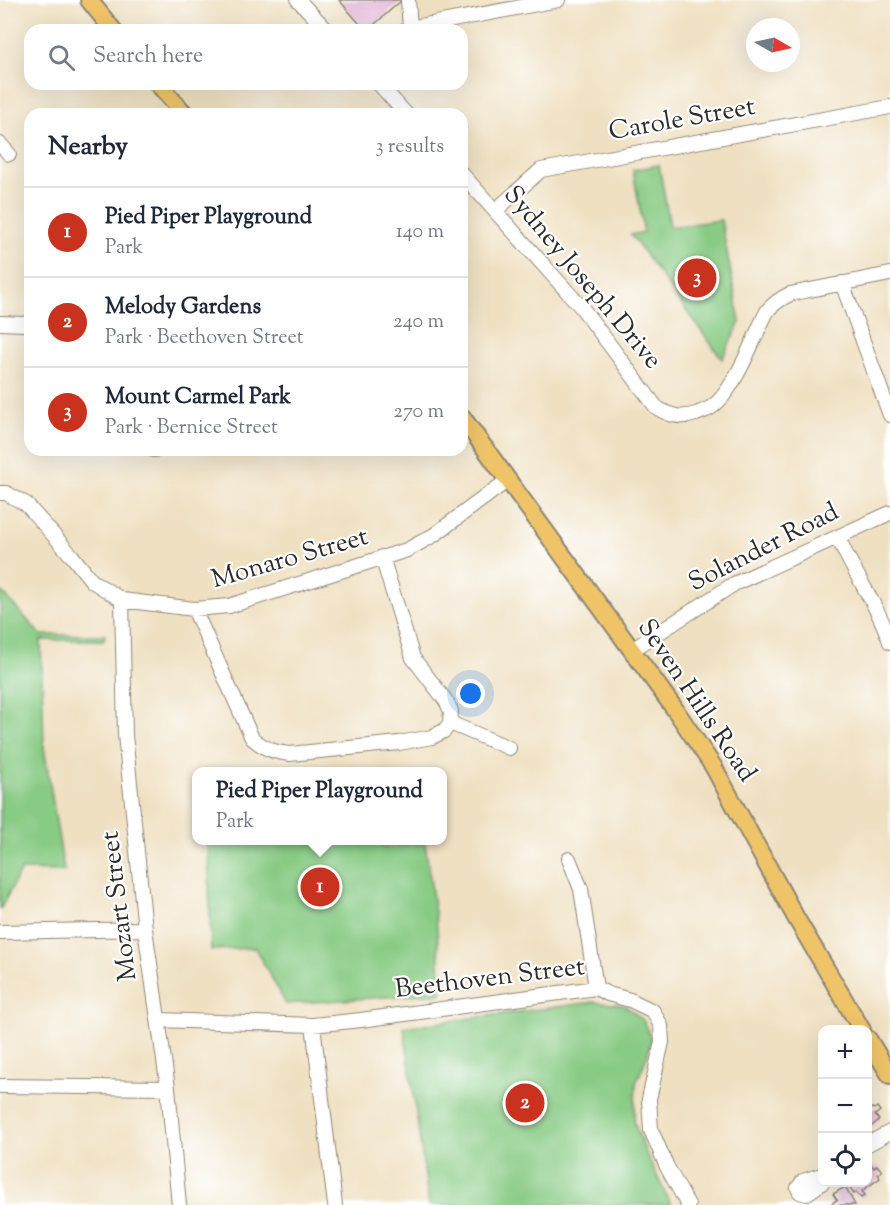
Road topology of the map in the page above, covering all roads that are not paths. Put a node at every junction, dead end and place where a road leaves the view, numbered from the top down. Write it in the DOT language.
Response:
graph roads {
  1 [pos="89,0"];
  2 [pos="298,0"];
  3 [pos="408,0"];
  4 [pos="558,0"];
  5 [pos="108,24"];
  6 [pos="321,24"];
  7 [pos="408,24"];
  8 [pos="434,24"];
  9 [pos="163,90"];
  10 [pos="384,90"];
  11 [pos="890,107"];
  12 [pos="180,108"];
  13 [pos="400,108"];
  14 [pos="468,180"];
  15 [pos="496,210"];
  16 [pos="890,274"];
  17 [pos="843,283"];
  18 [pos="0,323"];
  19 [pos="24,324"];
  20 [pos="890,416"];
  21 [pos="468,425"];
  22 [pos="508,480"];
  23 [pos="0,493"];
  24 [pos="890,513"];
  25 [pos="838,537"];
  26 [pos="382,557"];
  27 [pos="123,600"];
  28 [pos="194,609"];
  29 [pos="890,642"];
  30 [pos="632,650"];
  31 [pos="450,723"];
  32 [pos="509,748"];
  33 [pos="569,859"];
  34 [pos="145,929"];
  35 [pos="0,932"];
  36 [pos="596,988"];
  37 [pos="158,1020"];
  38 [pos="313,1025"];
  39 [pos="860,1025"];
  40 [pos="872,1047"];
  41 [pos="890,1075"];
  42 [pos="0,1086"];
  43 [pos="168,1088"];
  44 [pos="890,1132"];
  45 [pos="872,1141"];
  46 [pos="818,1176"];
  47 [pos="818,1186"];
  48 [pos="179,1205"];
  49 [pos="335,1205"];
  50 [pos="688,1205"];
  1 -- 5 [label="main road"];
  2 -- 6 [label="street"];
  3 -- 7 [label="street"];
  4 -- 8 [label="street"];
  9 -- 12 [label="main road"];
  10 -- 13 [label="street"];
  11 -- 15 [label="street, Carole Street"];
  14 -- 15 [label="street, Sydney Joseph Drive"];
  15 -- 17 [label="street, Sydney Joseph Drive"];
  16 -- 17 [label="street"];
  17 -- 20 [label="street"];
  18 -- 19 [label="street"];
  21 -- 22 [label="main road, Seven Hills Road"];
  22 -- 26 [label="street, Monaro Street"];
  22 -- 30 [label="main road, Seven Hills Road"];
  23 -- 27 [label="street, Monaro Street"];
  24 -- 25 [label="street, Solander Road"];
  25 -- 29 [label="street"];
  25 -- 30 [label="street, Solander Road"];
  26 -- 28 [label="street, Monaro Street"];
  26 -- 31 [label="street"];
  27 -- 28 [label="street, Monaro Street"];
  27 -- 34 [label="street, Mozart Street"];
  28 -- 31 [label="street"];
  30 -- 39 [label="main road, Seven Hills Road"];
  31 -- 32 [label="street"];
  33 -- 36 [label="street"];
  34 -- 35 [label="street"];
  34 -- 37 [label="street, Mozart Street"];
  36 -- 38 [label="street, Beethoven Street"];
  36 -- 50 [label="street, Beethoven Street"];
  37 -- 38 [label="street, Beethoven Street"];
  37 -- 43 [label="street, Mozart Street"];
  38 -- 49 [label="street"];
  40 -- 41 [label="main road"];
  42 -- 43 [label="street"];
  43 -- 48 [label="street, Mozart Street"];
  44 -- 45 [label="street"];
  46 -- 47 [label="street"];
}
